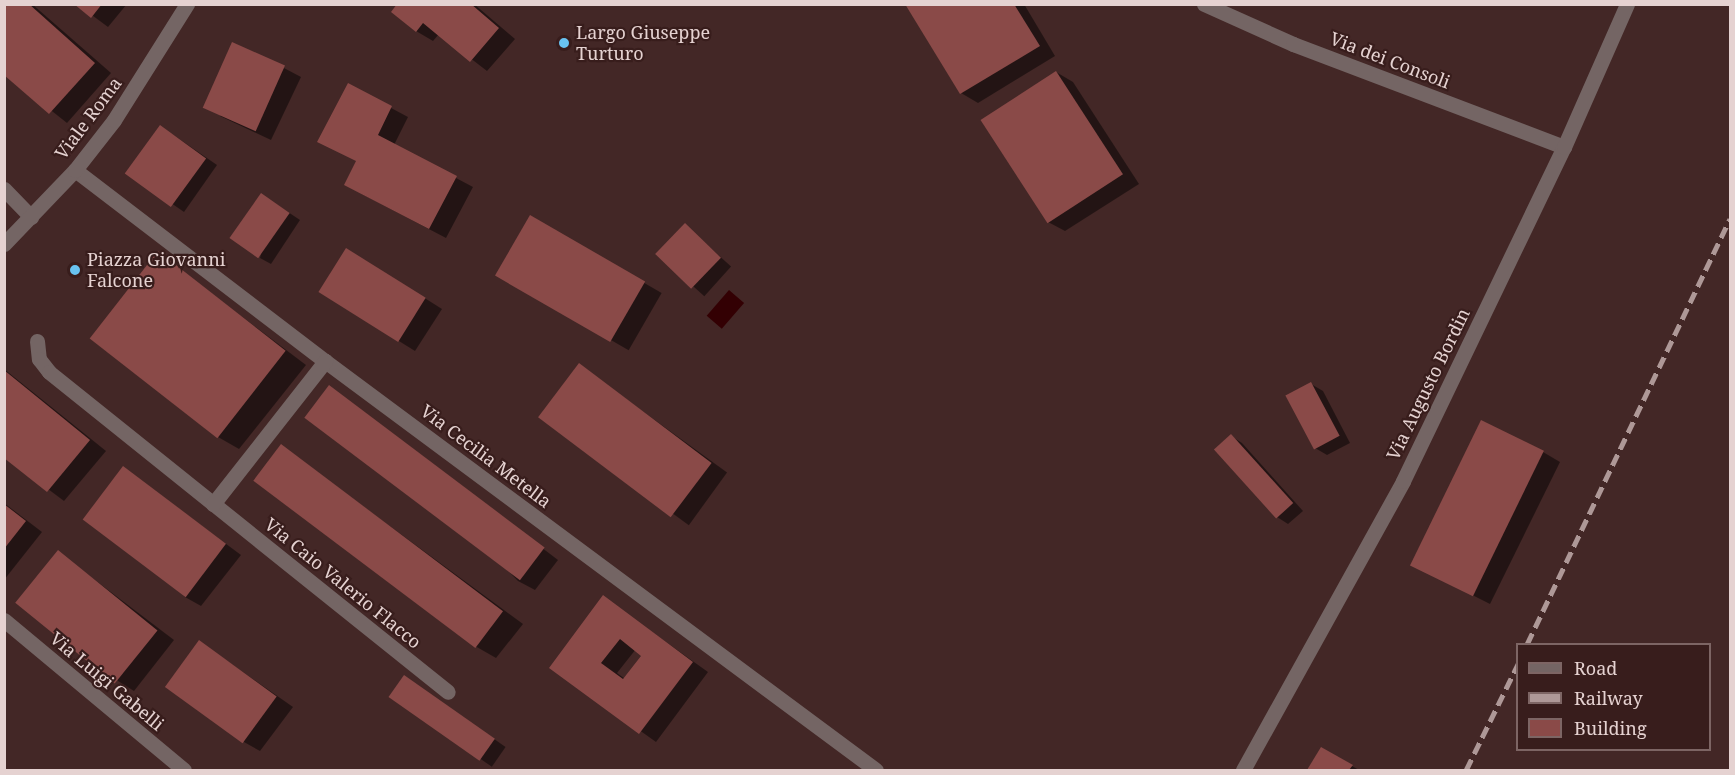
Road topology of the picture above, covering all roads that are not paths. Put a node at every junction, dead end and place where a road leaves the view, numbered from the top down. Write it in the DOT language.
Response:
graph roads {
  1 [pos="187,4"];
  2 [pos="1204,4"];
  3 [pos="1628,4"];
  4 [pos="1564,147"];
  5 [pos="75,170"];
  6 [pos="4,189"];
  7 [pos="26,222"];
  8 [pos="4,237"];
  9 [pos="4,244"];
  10 [pos="37,341"];
  11 [pos="325,361"];
  12 [pos="213,504"];
  13 [pos="4,620"];
  14 [pos="448,692"];
  15 [pos="184,771"];
  16 [pos="876,771"];
  17 [pos="1243,771"];
  1 -- 5 [label="street, Viale Roma"];
  2 -- 4 [label="street, Via dei Consoli"];
  3 -- 4 [label="street, Via Augusto Bordin"];
  4 -- 17 [label="street, Via Augusto Bordin"];
  5 -- 7 [label="street, Viale Roma"];
  5 -- 11 [label="street, Via Cecilia Metella"];
  6 -- 7 [label="street"];
  7 -- 8 [label="street"];
  7 -- 9 [label="street, Viale Roma"];
  10 -- 12 [label="street, Via Caio Valerio Flacco"];
  11 -- 12 [label="street"];
  11 -- 16 [label="street, Via Cecilia Metella"];
  12 -- 14 [label="street, Via Caio Valerio Flacco"];
  13 -- 15 [label="street, Via Luigi Gabelli"];
}
